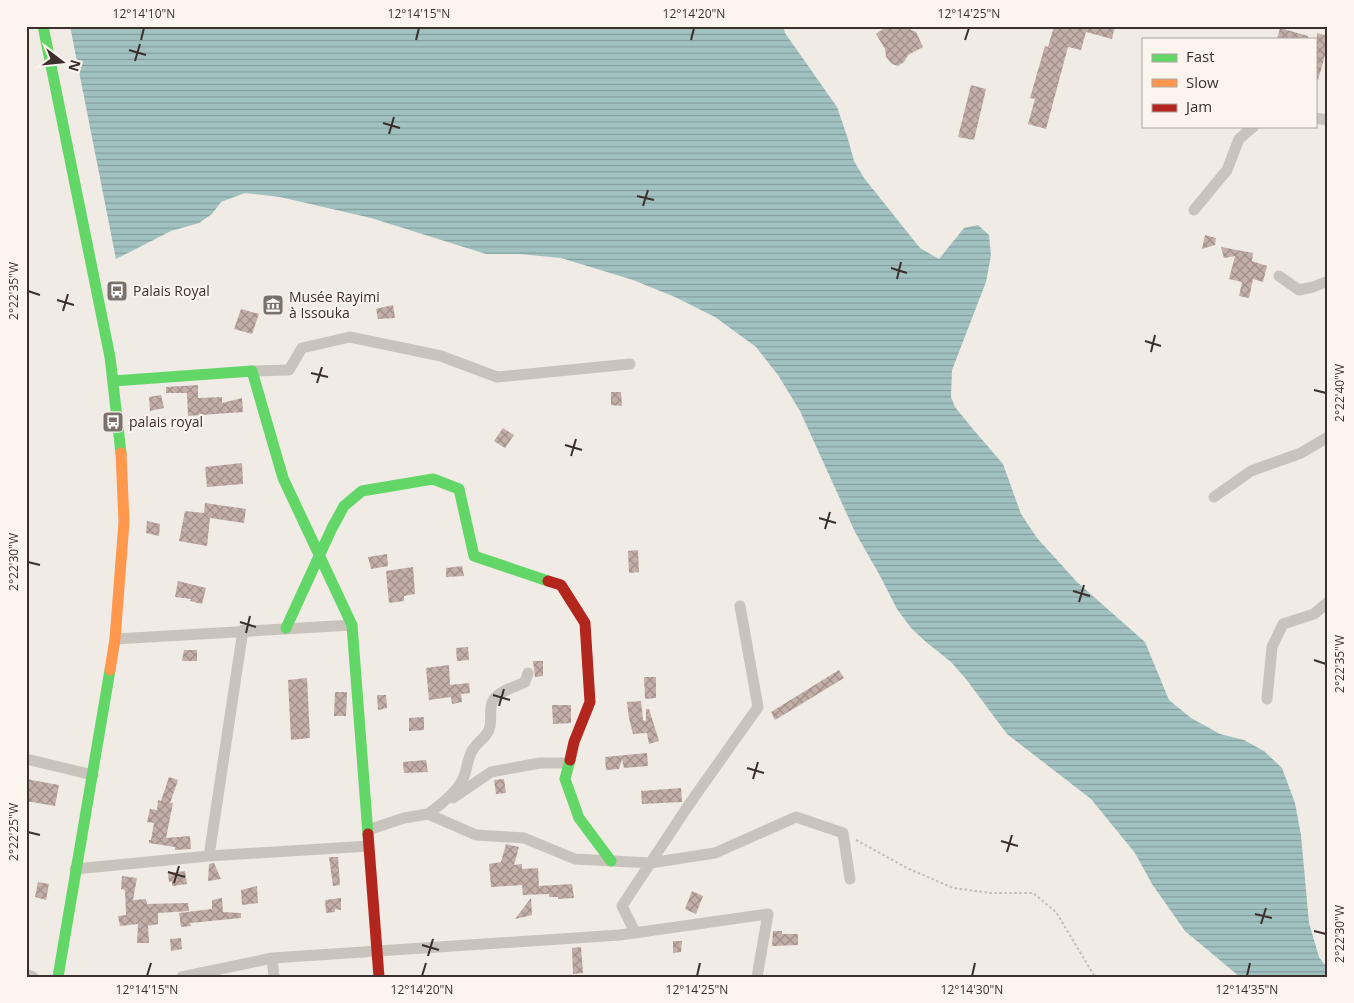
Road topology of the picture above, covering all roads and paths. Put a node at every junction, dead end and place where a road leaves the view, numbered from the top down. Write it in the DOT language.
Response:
graph roads {
  1 [pos="44,26"];
  2 [pos="1252,128"];
  3 [pos="1194,210"];
  4 [pos="1279,276"];
  5 [pos="1328,281"];
  6 [pos="630,364"];
  7 [pos="252,371"];
  8 [pos="113,381"];
  9 [pos="1328,437"];
  10 [pos="1214,497"];
  11 [pos="319,556"];
  12 [pos="1328,602"];
  13 [pos="740,606"];
  14 [pos="352,624"];
  15 [pos="286,628"];
  16 [pos="243,630"];
  17 [pos="115,639"];
  18 [pos="528,674"];
  19 [pos="1267,700"];
  20 [pos="26,759"];
  21 [pos="569,763"];
  22 [pos="93,775"];
  23 [pos="428,814"];
  24 [pos="368,830"];
  25 [pos="843,833"];
  26 [pos="369,846"];
  27 [pos="209,856"];
  28 [pos="611,861"];
  29 [pos="650,863"];
  30 [pos="75,869"];
  31 [pos="850,879"];
  32 [pos="635,932"];
  33 [pos="377,951"];
  34 [pos="272,958"];
  35 [pos="26,974"];
  36 [pos="33,977"];
  37 [pos="58,977"];
  38 [pos="182,977"];
  39 [pos="274,977"];
  40 [pos="379,977"];
  41 [pos="757,977"];
  42 [pos="1095,977"];
  1 -- 8 [label="street"];
  2 -- 3 [label="street"];
  4 -- 5 [label="street"];
  6 -- 7 [label="street"];
  7 -- 8 [label="street"];
  7 -- 11 [label="street"];
  8 -- 17 [label="street"];
  9 -- 10 [label="street"];
  11 -- 14 [label="street"];
  11 -- 15 [label="street"];
  11 -- 21 [label="street"];
  12 -- 19 [label="street"];
  13 -- 29 [label="street"];
  14 -- 15 [label="street"];
  14 -- 24 [label="street"];
  15 -- 16 [label="street"];
  16 -- 17 [label="street"];
  16 -- 27 [label="street"];
  17 -- 22 [label="street"];
  18 -- 23 [label="street"];
  20 -- 22 [label="street"];
  21 -- 23 [label="street"];
  21 -- 28 [label="street"];
  22 -- 30 [label="street"];
  23 -- 24 [label="street"];
  23 -- 28 [label="street"];
  24 -- 26 [label="street"];
  25 -- 29 [label="street"];
  25 -- 31 [label="street"];
  25 -- 42 [label="path"];
  26 -- 27 [label="street"];
  26 -- 33 [label="street"];
  27 -- 30 [label="street"];
  28 -- 29 [label="street"];
  29 -- 32 [label="street"];
  30 -- 37 [label="street"];
  32 -- 33 [label="street"];
  32 -- 41 [label="street"];
  33 -- 34 [label="street"];
  33 -- 40 [label="street"];
  34 -- 38 [label="street"];
  34 -- 39 [label="street"];
  35 -- 36 [label="street"];
}
